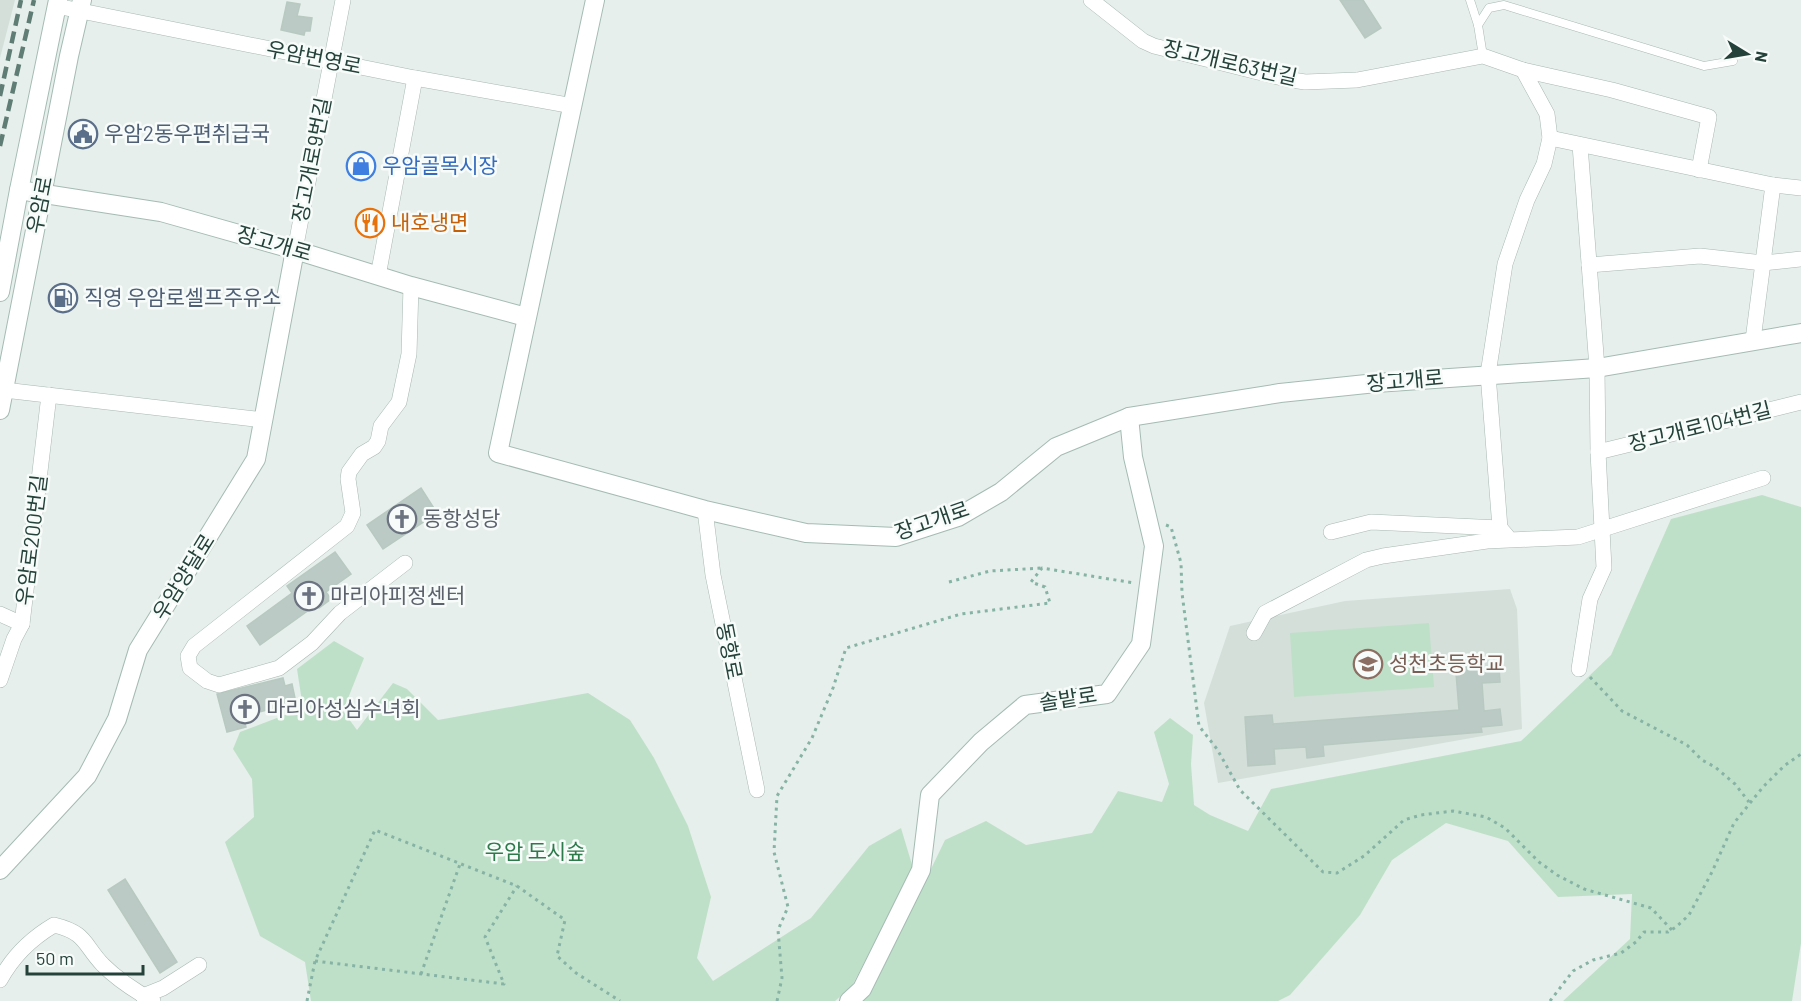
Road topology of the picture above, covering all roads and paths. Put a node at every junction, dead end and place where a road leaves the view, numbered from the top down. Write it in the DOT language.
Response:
graph roads {
  1 [pos="343,0"];
  2 [pos="595,0"];
  3 [pos="1090,0"];
  4 [pos="1470,0"];
  5 [pos="57,3"];
  6 [pos="80,5"];
  7 [pos="1478,25"];
  8 [pos="1483,56"];
  9 [pos="1733,60"];
  10 [pos="331,61"];
  11 [pos="1523,70"];
  12 [pos="415,78"];
  13 [pos="573,106"];
  14 [pos="1550,138"];
  15 [pos="1580,145"];
  16 [pos="1699,170"];
  17 [pos="1773,185"];
  18 [pos="1801,188"];
  19 [pos="18,190"];
  20 [pos="42,194"];
  21 [pos="295,250"];
  22 [pos="1801,259"];
  23 [pos="1763,263"];
  24 [pos="1589,265"];
  25 [pos="378,276"];
  26 [pos="411,286"];
  27 [pos="0,292"];
  28 [pos="526,317"];
  29 [pos="1801,333"];
  30 [pos="1754,340"];
  31 [pos="1598,368"];
  32 [pos="1488,374"];
  33 [pos="4,390"];
  34 [pos="49,396"];
  35 [pos="1801,402"];
  36 [pos="0,410"];
  37 [pos="1129,417"];
  38 [pos="264,420"];
  39 [pos="1598,452"];
  40 [pos="1763,478"];
  41 [pos="705,510"];
  42 [pos="1147,515"];
  43 [pos="1500,528"];
  44 [pos="1603,529"];
  45 [pos="1331,532"];
  46 [pos="1512,540"];
  47 [pos="405,563"];
  48 [pos="1042,568"];
  49 [pos="949,582"];
  50 [pos="1148,586"];
  51 [pos="0,614"];
  52 [pos="22,624"];
  53 [pos="1254,633"];
  54 [pos="1579,669"];
  55 [pos="0,680"];
  56 [pos="1801,754"];
  57 [pos="757,790"];
  58 [pos="1749,802"];
  59 [pos="460,864"];
  60 [pos="0,870"];
  61 [pos="517,886"];
  62 [pos="1672,930"];
  63 [pos="315,961"];
  64 [pos="199,965"];
  65 [pos="421,974"];
  66 [pos="0,980"];
  67 [pos="148,998"];
  68 [pos="307,1001"];
  69 [pos="620,1001"];
  70 [pos="777,1001"];
  71 [pos="849,1001"];
  72 [pos="1550,1001"];
  1 -- 10 [label="street, 장고개로9번길"];
  2 -- 13 [label="street, 장고개로"];
  3 -- 8 [label="street, 장고개로63번길"];
  4 -- 7 [label="lane"];
  5 -- 6 [label="street, 우암번영로"];
  5 -- 19 [label="street, 우암로"];
  6 -- 10 [label="street, 우암번영로"];
  6 -- 20 [label="street, 우암로"];
  7 -- 8 [label="lane"];
  7 -- 9 [label="lane"];
  8 -- 11 [label="street"];
  10 -- 12 [label="street, 우암번영로"];
  10 -- 21 [label="street, 장고개로9번길"];
  11 -- 14 [label="street"];
  11 -- 16 [label="street"];
  12 -- 13 [label="street, 우암번영로"];
  12 -- 25 [label="street"];
  13 -- 28 [label="street, 장고개로"];
  14 -- 15 [label="street"];
  14 -- 32 [label="street"];
  15 -- 16 [label="street"];
  15 -- 24 [label="street"];
  16 -- 17 [label="street"];
  17 -- 18 [label="street"];
  17 -- 23 [label="street"];
  19 -- 20 [label="street, 장고개로"];
  19 -- 27 [label="street, 우암로"];
  20 -- 21 [label="street, 장고개로"];
  20 -- 33 [label="street, 우암로"];
  21 -- 25 [label="street, 장고개로"];
  21 -- 38 [label="street, 우암양달로"];
  22 -- 23 [label="street"];
  23 -- 24 [label="street"];
  23 -- 30 [label="street"];
  24 -- 31 [label="street"];
  25 -- 26 [label="street, 장고개로"];
  26 -- 28 [label="street, 장고개로"];
  26 -- 47 [label="street"];
  28 -- 41 [label="street, 장고개로"];
  29 -- 30 [label="street, 장고개로"];
  30 -- 31 [label="street, 장고개로"];
  31 -- 32 [label="street, 장고개로"];
  31 -- 39 [label="street"];
  32 -- 37 [label="street, 장고개로"];
  32 -- 43 [label="street"];
  33 -- 34 [label="street"];
  33 -- 36 [label="street, 우암로"];
  34 -- 38 [label="street"];
  34 -- 52 [label="street, 우암로200번길"];
  35 -- 39 [label="street, 장고개로104번길"];
  37 -- 41 [label="street, 장고개로"];
  37 -- 42 [label="street, 솔밭로"];
  38 -- 60 [label="street, 우암양달로"];
  39 -- 44 [label="street"];
  40 -- 44 [label="street"];
  41 -- 57 [label="street, 동항로"];
  42 -- 50 [label="street, 솔밭로"];
  42 -- 62 [label="path"];
  43 -- 45 [label="street"];
  43 -- 46 [label="street"];
  44 -- 46 [label="street"];
  44 -- 54 [label="street"];
  46 -- 53 [label="street"];
  48 -- 49 [label="path"];
  48 -- 50 [label="path"];
  48 -- 70 [label="path"];
  50 -- 71 [label="street, 솔밭로"];
  51 -- 52 [label="street"];
  52 -- 55 [label="street, 우암로200번길"];
  54 -- 58 [label="path"];
  56 -- 58 [label="path"];
  58 -- 62 [label="path"];
  59 -- 61 [label="path"];
  59 -- 63 [label="path"];
  59 -- 65 [label="path"];
  61 -- 65 [label="path"];
  61 -- 69 [label="path"];
  62 -- 72 [label="path"];
  63 -- 65 [label="path"];
  63 -- 68 [label="path"];
  64 -- 67 [label="street"];
  66 -- 67 [label="street"];
}
